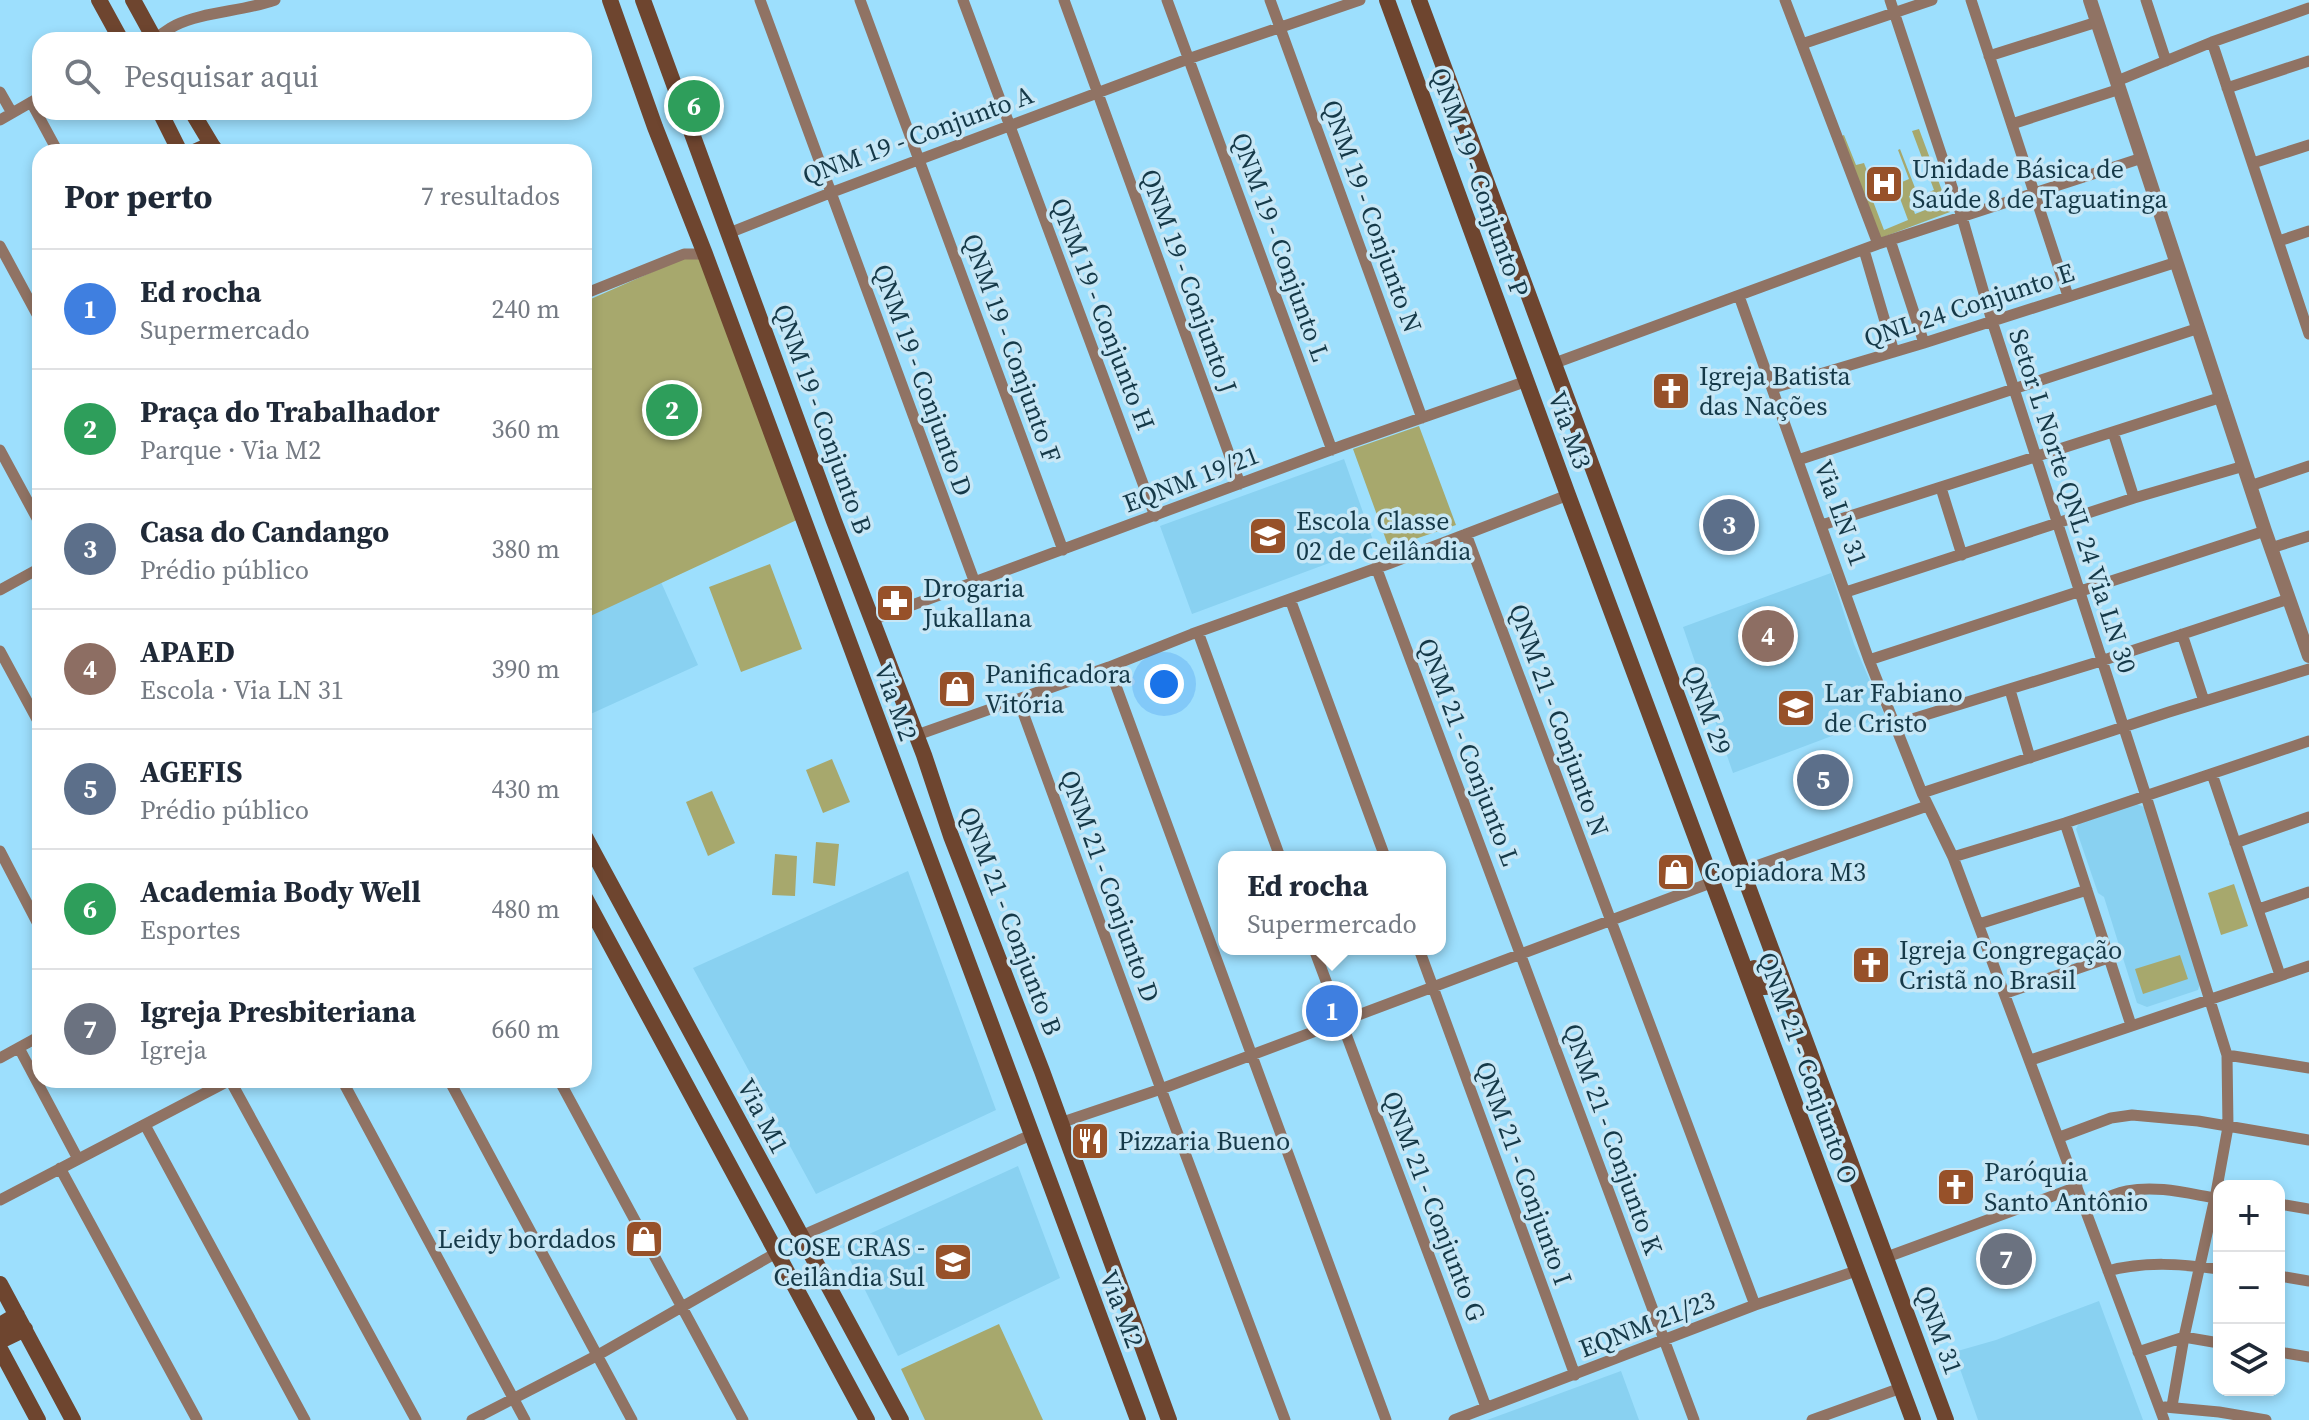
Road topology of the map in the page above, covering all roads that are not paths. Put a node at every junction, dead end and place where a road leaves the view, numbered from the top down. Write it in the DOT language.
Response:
graph roads {
  1 [pos="99,0"];
  2 [pos="133,0"];
  3 [pos="275,0"];
  4 [pos="610,0"];
  5 [pos="643,0"];
  6 [pos="760,0"];
  7 [pos="860,0"];
  8 [pos="963,0"];
  9 [pos="1064,0"];
  10 [pos="1167,0"];
  11 [pos="1270,0"];
  12 [pos="1360,0"];
  13 [pos="1387,0"];
  14 [pos="1419,0"];
  15 [pos="1785,0"];
  16 [pos="1890,0"];
  17 [pos="1932,0"];
  18 [pos="1971,0"];
  19 [pos="2090,0"];
  20 [pos="2146,0"];
  21 [pos="2305,6"];
  22 [pos="1895,12"];
  23 [pos="2097,22"];
  24 [pos="1280,29"];
  25 [pos="117,32"];
  26 [pos="150,32"];
  27 [pos="166,32"];
  28 [pos="2212,42"];
  29 [pos="1802,44"];
  30 [pos="1989,56"];
  31 [pos="1188,59"];
  32 [pos="2166,61"];
  33 [pos="2309,61"];
  34 [pos="1445,69"];
  35 [pos="2118,85"];
  36 [pos="2227,88"];
  37 [pos="0,92"];
  38 [pos="1098,93"];
  39 [pos="32,102"];
  40 [pos="12,113"];
  41 [pos="0,120"];
  42 [pos="44,120"];
  43 [pos="164,120"];
  44 [pos="196,120"];
  45 [pos="197,120"];
  46 [pos="2012,124"];
  47 [pos="1009,127"];
  48 [pos="55,144"];
  49 [pos="176,144"];
  50 [pos="178,144"];
  51 [pos="211,144"];
  52 [pos="2309,145"];
  53 [pos="2142,158"];
  54 [pos="919,160"];
  55 [pos="2253,163"];
  56 [pos="830,193"];
  57 [pos="2035,194"];
  58 [pos="1962,217"];
  59 [pos="2309,231"];
  60 [pos="729,233"];
  61 [pos="697,234"];
  62 [pos="2279,241"];
  63 [pos="1884,242"];
  64 [pos="0,246"];
  65 [pos="1864,250"];
  66 [pos="684,254"];
  67 [pos="705,254"];
  68 [pos="2177,262"];
  69 [pos="1488,273"];
  70 [pos="592,291"];
  71 [pos="1739,296"];
  72 [pos="2068,296"];
  73 [pos="32,305"];
  74 [pos="2305,309"];
  75 [pos="1992,321"];
  76 [pos="2199,328"];
  77 [pos="2309,334"];
  78 [pos="1543,336"];
  79 [pos="1924,343"];
  80 [pos="1894,352"];
  81 [pos="1555,363"];
  82 [pos="1527,381"];
  83 [pos="1773,388"];
  84 [pos="2015,388"];
  85 [pos="2222,397"];
  86 [pos="1422,418"];
  87 [pos="2113,432"];
  88 [pos="0,450"];
  89 [pos="1332,450"];
  90 [pos="2036,456"];
  91 [pos="1798,460"];
  92 [pos="2244,466"];
  93 [pos="2309,466"];
  94 [pos="1240,484"];
  95 [pos="2250,486"];
  96 [pos="1941,488"];
  97 [pos="1568,495"];
  98 [pos="2134,498"];
  99 [pos="32,509"];
  100 [pos="1577,515"];
  101 [pos="1155,516"];
  102 [pos="834,521"];
  103 [pos="2057,524"];
  104 [pos="1822,525"];
  105 [pos="2265,531"];
  106 [pos="1466,534"];
  107 [pos="2309,536"];
  108 [pos="842,539"];
  109 [pos="811,542"];
  110 [pos="2271,548"];
  111 [pos="1063,550"];
  112 [pos="1962,555"];
  113 [pos="1376,567"];
  114 [pos="32,572"];
  115 [pos="975,583"];
  116 [pos="1637,586"];
  117 [pos="0,590"];
  118 [pos="1846,592"];
  119 [pos="2079,592"];
  120 [pos="1290,599"];
  121 [pos="2289,599"];
  122 [pos="2303,619"];
  123 [pos="872,620"];
  124 [pos="1198,632"];
  125 [pos="2182,634"];
  126 [pos="0,651"];
  127 [pos="2309,656"];
  128 [pos="1869,660"];
  129 [pos="2101,661"];
  130 [pos="1109,667"];
  131 [pos="2309,669"];
  132 [pos="2010,690"];
  133 [pos="1018,699"];
  134 [pos="2204,701"];
  135 [pos="32,710"];
  136 [pos="1896,724"];
  137 [pos="2124,728"];
  138 [pos="917,735"];
  139 [pos="2309,741"];
  140 [pos="2030,758"];
  141 [pos="2212,774"];
  142 [pos="1922,793"];
  143 [pos="1682,795"];
  144 [pos="2146,796"];
  145 [pos="1927,806"];
  146 [pos="2309,817"];
  147 [pos="2065,823"];
  148 [pos="949,829"];
  149 [pos="921,839"];
  150 [pos="2235,843"];
  151 [pos="592,850"];
  152 [pos="0,851"];
  153 [pos="1278,851"];
  154 [pos="1383,851"];
  155 [pos="1735,852"];
  156 [pos="1953,857"];
  157 [pos="1742,871"];
  158 [pos="1714,885"];
  159 [pos="2087,890"];
  160 [pos="2309,892"];
  161 [pos="2259,909"];
  162 [pos="592,911"];
  163 [pos="32,913"];
  164 [pos="595,917"];
  165 [pos="1611,922"];
  166 [pos="1979,924"];
  167 [pos="1521,953"];
  168 [pos="1316,955"];
  169 [pos="1421,955"];
  170 [pos="650,958"];
  171 [pos="2108,958"];
  172 [pos="2309,966"];
  173 [pos="1781,975"];
  174 [pos="2280,975"];
  175 [pos="1433,987"];
  176 [pos="2006,993"];
  177 [pos="2211,1000"];
  178 [pos="642,1003"];
  179 [pos="1340,1021"];
  180 [pos="2131,1025"];
  181 [pos="32,1041"];
  182 [pos="19,1048"];
  183 [pos="701,1052"];
  184 [pos="1250,1055"];
  185 [pos="2227,1055"];
  186 [pos="0,1058"];
  187 [pos="2031,1060"];
  188 [pos="2309,1068"];
  189 [pos="32,1072"];
  190 [pos="40,1088"];
  191 [pos="215,1088"];
  192 [pos="234,1088"];
  193 [pos="346,1088"];
  194 [pos="453,1088"];
  195 [pos="563,1088"];
  196 [pos="1161,1089"];
  197 [pos="1060,1123"];
  198 [pos="145,1125"];
  199 [pos="2228,1127"];
  200 [pos="1031,1135"];
  201 [pos="2060,1137"];
  202 [pos="2309,1140"];
  203 [pos="78,1159"];
  204 [pos="60,1168"];
  205 [pos="1823,1176"];
  206 [pos="2219,1180"];
  207 [pos="2077,1187"];
  208 [pos="2213,1195"];
  209 [pos="0,1200"];
  210 [pos="2285,1205"];
  211 [pos="2086,1207"];
  212 [pos="2309,1209"];
  213 [pos="2213,1212"];
  214 [pos="801,1236"];
  215 [pos="1880,1240"];
  216 [pos="776,1253"];
  217 [pos="1887,1257"];
  218 [pos="2200,1266"];
  219 [pos="2213,1268"];
  220 [pos="1856,1271"];
  221 [pos="2108,1271"];
  222 [pos="2285,1277"];
  223 [pos="2309,1281"];
  224 [pos="0,1284"];
  225 [pos="1755,1305"];
  226 [pos="680,1307"];
  227 [pos="21,1322"];
  228 [pos="0,1325"];
  229 [pos="2184,1337"];
  230 [pos="1664,1340"];
  231 [pos="0,1341"];
  232 [pos="2213,1342"];
  233 [pos="0,1349"];
  234 [pos="2138,1352"];
  235 [pos="2285,1353"];
  236 [pos="598,1355"];
  237 [pos="2309,1357"];
  238 [pos="1575,1375"];
  239 [pos="1901,1388"];
  240 [pos="514,1399"];
  241 [pos="1486,1407"];
  242 [pos="2166,1407"];
  243 [pos="1163,1414"];
  244 [pos="1136,1415"];
  245 [pos="38,1420"];
  246 [pos="73,1420"];
  247 [pos="197,1420"];
  248 [pos="305,1420"];
  249 [pos="416,1420"];
  250 [pos="472,1420"];
  251 [pos="525,1420"];
  252 [pos="632,1420"];
  253 [pos="743,1420"];
  254 [pos="867,1420"];
  255 [pos="901,1420"];
  256 [pos="1285,1420"];
  257 [pos="1386,1420"];
  258 [pos="1454,1420"];
  259 [pos="1694,1420"];
  260 [pos="1812,1420"];
  261 [pos="1913,1420"];
  262 [pos="1920,1420"];
  263 [pos="1946,1420"];
  264 [pos="2164,1420"];
  265 [pos="2266,1420"];
  1 -- 25 [label="main road"];
  2 -- 26 [label="main road"];
  3 -- 27 [label="street"];
  4 -- 61 [label="main road, Via M2"];
  5 -- 60 [label="main road"];
  6 -- 56 [label="street, QNM 19 - Conjunto D"];
  7 -- 54 [label="street, QNM 19 - Conjunto F"];
  8 -- 47 [label="street, QNM 19 - Conjunto H"];
  9 -- 38 [label="street, QNM 19 - Conjunto J"];
  10 -- 31 [label="street, QNM 19 - Conjunto L"];
  11 -- 24 [label="street, QNM 19 - Conjunto N"];
  12 -- 24 [label="street, QNM 19 - Conjunto A"];
  13 -- 34 [label="main road"];
  13 -- 69 [label="main road, QNM 19 - Conjunto P"];
  14 -- 34 [label="main road"];
  15 -- 29 [label="street"];
  16 -- 22 [label="street, Setor L Norte QNL 24 Via LN 30"];
  17 -- 22 [label="street"];
  18 -- 30 [label="street"];
  19 -- 23 [label="street"];
  20 -- 32 [label="street"];
  21 -- 28 [label="street"];
  22 -- 29 [label="street"];
  22 -- 58 [label="street, Setor L Norte QNL 24 Via LN 30"];
  23 -- 30 [label="street"];
  23 -- 35 [label="street"];
  24 -- 31 [label="street, QNM 19 - Conjunto A"];
  24 -- 86 [label="street, QNM 19 - Conjunto N"];
  28 -- 32 [label="street"];
  28 -- 36 [label="street"];
  29 -- 63 [label="street"];
  30 -- 46 [label="street"];
  31 -- 38 [label="street, QNM 19 - Conjunto A"];
  31 -- 89 [label="street, QNM 19 - Conjunto L"];
  32 -- 35 [label="street"];
  33 -- 36 [label="street"];
  34 -- 78 [label="main road"];
  35 -- 46 [label="street"];
  35 -- 53 [label="street"];
  36 -- 55 [label="street"];
  37 -- 40 [label="street"];
  38 -- 47 [label="street, QNM 19 - Conjunto A"];
  38 -- 94 [label="street, QNM 19 - Conjunto J"];
  39 -- 40 [label="street"];
  40 -- 41 [label="street"];
  42 -- 48 [label="street"];
  43 -- 49 [label="main road"];
  44 -- 50 [label="main road"];
  45 -- 51 [label="main road"];
  46 -- 57 [label="street"];
  47 -- 54 [label="street, QNM 19 - Conjunto A"];
  47 -- 101 [label="street, QNM 19 - Conjunto H"];
  52 -- 55 [label="street"];
  53 -- 57 [label="street"];
  53 -- 68 [label="street"];
  54 -- 56 [label="street, QNM 19 - Conjunto A"];
  54 -- 111 [label="street, QNM 19 - Conjunto F"];
  55 -- 62 [label="street"];
  56 -- 60 [label="street, QNM 19 - Conjunto A"];
  56 -- 115 [label="street, QNM 19 - Conjunto D"];
  57 -- 58 [label="street"];
  57 -- 72 [label="street"];
  58 -- 63 [label="street"];
  58 -- 75 [label="street, Setor L Norte QNL 24 Via LN 30"];
  59 -- 62 [label="street"];
  60 -- 102 [label="main road, QNM 19 - Conjunto B"];
  61 -- 66 [label="street"];
  61 -- 67 [label="main road, Via M2"];
  62 -- 74 [label="street"];
  63 -- 65 [label="street"];
  63 -- 79 [label="street"];
  64 -- 73 [label="street"];
  65 -- 71 [label="street"];
  65 -- 80 [label="street"];
  66 -- 67 [label="street"];
  66 -- 70 [label="street"];
  67 -- 109 [label="main road, Via M2"];
  68 -- 72 [label="street, QNL 24 Conjunto E"];
  68 -- 76 [label="street"];
  69 -- 78 [label="main road"];
  69 -- 82 [label="main road, QNM 19 - Conjunto P"];
  71 -- 81 [label="street"];
  71 -- 83 [label="street, Via LN 31"];
  72 -- 75 [label="street, QNL 24 Conjunto E"];
  74 -- 77 [label="street"];
  75 -- 79 [label="street, QNL 24 Conjunto E"];
  75 -- 84 [label="street, Setor L Norte QNL 24 Via LN 30"];
  76 -- 84 [label="street"];
  76 -- 85 [label="street"];
  78 -- 81 [label="main road, QNM 29"];
  79 -- 80 [label="street, QNL 24 Conjunto E"];
  80 -- 83 [label="street, QNL 24 Conjunto E"];
  81 -- 116 [label="main road, QNM 29"];
  82 -- 86 [label="street, EQNM 19/21"];
  82 -- 97 [label="main road, Via M3"];
  83 -- 91 [label="street, Via LN 31"];
  84 -- 90 [label="street, Setor L Norte QNL 24 Via LN 30"];
  84 -- 91 [label="street"];
  85 -- 87 [label="street"];
  85 -- 92 [label="street"];
  86 -- 89 [label="street, EQNM 19/21"];
  87 -- 90 [label="street"];
  87 -- 98 [label="street"];
  88 -- 99 [label="street"];
  89 -- 94 [label="street, EQNM 19/21"];
  90 -- 96 [label="street"];
  90 -- 103 [label="street, Setor L Norte QNL 24 Via LN 30"];
  91 -- 104 [label="street, Via LN 31"];
  92 -- 95 [label="street"];
  92 -- 98 [label="street"];
  93 -- 95 [label="street"];
  94 -- 101 [label="street, EQNM 19/21"];
  95 -- 105 [label="street"];
  96 -- 104 [label="street"];
  96 -- 112 [label="street"];
  97 -- 100 [label="main road, Via M3"];
  97 -- 106 [label="street"];
  98 -- 103 [label="street"];
  100 -- 116 [label="main road"];
  100 -- 143 [label="main road"];
  101 -- 111 [label="street, EQNM 19/21"];
  102 -- 108 [label="main road, QNM 19 - Conjunto B"];
  102 -- 109 [label="main road"];
  103 -- 112 [label="street"];
  103 -- 119 [label="street, Setor L Norte QNL 24 Via LN 30"];
  104 -- 118 [label="street, Via LN 31"];
  105 -- 110 [label="street"];
  105 -- 119 [label="street"];
  106 -- 113 [label="street"];
  106 -- 165 [label="street, QNM 21 - Conjunto N"];
  107 -- 110 [label="street"];
  108 -- 109 [label="main road"];
  108 -- 123 [label="main road, QNM 19 - Conjunto B"];
  109 -- 149 [label="main road, Via M2"];
  110 -- 121 [label="street"];
  111 -- 115 [label="street, EQNM 19/21"];
  112 -- 118 [label="street"];
  113 -- 120 [label="street"];
  113 -- 167 [label="street, QNM 21 - Conjunto L"];
  114 -- 117 [label="street"];
  115 -- 123 [label="street, EQNM 19/21"];
  116 -- 155 [label="main road, QNM 29"];
  118 -- 128 [label="street, Via LN 31"];
  119 -- 128 [label="street"];
  119 -- 129 [label="street, Setor L Norte QNL 24 Via LN 30"];
  120 -- 124 [label="street"];
  120 -- 154 [label="street"];
  121 -- 122 [label="street"];
  121 -- 125 [label="street"];
  122 -- 127 [label="street"];
  123 -- 138 [label="main road, Via M2"];
  124 -- 130 [label="street"];
  124 -- 153 [label="street"];
  125 -- 129 [label="street"];
  125 -- 134 [label="street"];
  126 -- 135 [label="street"];
  128 -- 136 [label="street, Via LN 31"];
  129 -- 132 [label="street"];
  129 -- 137 [label="street, Setor L Norte QNL 24 Via LN 30"];
  130 -- 133 [label="street"];
  130 -- 184 [label="street"];
  131 -- 134 [label="street"];
  132 -- 136 [label="street"];
  132 -- 140 [label="street"];
  133 -- 138 [label="street"];
  133 -- 196 [label="street, QNM 21 - Conjunto D"];
  134 -- 137 [label="street"];
  136 -- 142 [label="street, Via LN 31"];
  137 -- 140 [label="street"];
  137 -- 144 [label="street, Setor L Norte QNL 24 Via LN 30"];
  138 -- 148 [label="main road, QNM 21 - Conjunto B"];
  139 -- 141 [label="street"];
  140 -- 142 [label="street"];
  141 -- 144 [label="street"];
  141 -- 150 [label="street"];
  142 -- 145 [label="street, Via LN 31"];
  143 -- 155 [label="main road"];
  143 -- 158 [label="main road"];
  144 -- 147 [label="street"];
  144 -- 177 [label="street, Setor L Norte QNL 24 Via LN 30"];
  145 -- 156 [label="street, Via LN 31"];
  145 -- 157 [label="street"];
  146 -- 150 [label="street"];
  147 -- 156 [label="street"];
  147 -- 159 [label="street"];
  148 -- 149 [label="main road"];
  148 -- 197 [label="main road, QNM 21 - Conjunto B"];
  149 -- 200 [label="main road, Via M2"];
  150 -- 161 [label="street"];
  151 -- 170 [label="main road, Via M1"];
  152 -- 163 [label="street"];
  155 -- 157 [label="main road, QNM 29"];
  156 -- 166 [label="street, Via LN 31"];
  157 -- 173 [label="main road, QNM 29"];
  158 -- 165 [label="street"];
  158 -- 173 [label="main road"];
  158 -- 205 [label="main road, QNM 21 - Conjunto O"];
  159 -- 166 [label="street"];
  159 -- 171 [label="street"];
  160 -- 161 [label="street"];
  161 -- 174 [label="street"];
  162 -- 164 [label="main road"];
  164 -- 170 [label="main road"];
  164 -- 178 [label="main road"];
  165 -- 167 [label="street"];
  165 -- 225 [label="street, QNM 21 - Conjunto N"];
  166 -- 176 [label="street, Via LN 31"];
  167 -- 175 [label="street"];
  167 -- 230 [label="street, QNM 21 - Conjunto K"];
  168 -- 179 [label="street, QNM 21 - Conjunto G"];
  169 -- 175 [label="street, QNM 21 - Conjunto I"];
  170 -- 183 [label="main road, Via M1"];
  171 -- 176 [label="street"];
  171 -- 180 [label="street"];
  172 -- 174 [label="street"];
  173 -- 215 [label="main road, QNM 29"];
  174 -- 177 [label="street"];
  175 -- 179 [label="street"];
  175 -- 238 [label="street, QNM 21 - Conjunto I"];
  176 -- 187 [label="street, Via LN 31"];
  177 -- 180 [label="street"];
  177 -- 185 [label="street, Setor L Norte QNL 24 Via LN 30"];
  178 -- 183 [label="main road"];
  178 -- 216 [label="main road"];
  179 -- 184 [label="street"];
  179 -- 241 [label="street, QNM 21 - Conjunto G"];
  180 -- 187 [label="street"];
  181 -- 182 [label="street"];
  182 -- 186 [label="street"];
  182 -- 189 [label="street"];
  183 -- 214 [label="main road, Via M1"];
  184 -- 196 [label="street"];
  184 -- 257 [label="street"];
  185 -- 188 [label="street"];
  185 -- 199 [label="street, Setor L Norte QNL 24 Via LN 30"];
  187 -- 201 [label="street, Via LN 31"];
  190 -- 203 [label="street"];
  191 -- 198 [label="street"];
  192 -- 249 [label="street"];
  193 -- 240 [label="street"];
  194 -- 236 [label="street"];
  195 -- 226 [label="street"];
  196 -- 197 [label="street"];
  196 -- 256 [label="street, QNM 21 - Conjunto D"];
  197 -- 243 [label="main road, QNM 21 - Conjunto B"];
  198 -- 203 [label="street"];
  198 -- 248 [label="street"];
  199 -- 201 [label="street"];
  199 -- 202 [label="street"];
  199 -- 206 [label="street, Setor L Norte QNL 24 Via LN 30"];
  200 -- 214 [label="street"];
  200 -- 244 [label="main road, Via M2"];
  201 -- 207 [label="street, Via LN 31"];
  203 -- 204 [label="street"];
  204 -- 209 [label="street"];
  204 -- 247 [label="street"];
  205 -- 215 [label="main road"];
  205 -- 220 [label="main road, QNM 21 - Conjunto O"];
  207 -- 211 [label="street, Via LN 31"];
  207 -- 217 [label="street"];
  208 -- 211 [label="street"];
  210 -- 212 [label="street"];
  211 -- 221 [label="street, Via LN 31"];
  213 -- 218 [label="street, Setor L Norte QNL 24 Via LN 30"];
  214 -- 255 [label="main road, Via M1"];
  215 -- 217 [label="main road, QNM 29"];
  216 -- 226 [label="street"];
  216 -- 254 [label="main road"];
  217 -- 263 [label="main road, QNM 31"];
  218 -- 219 [label="street"];
  218 -- 221 [label="street"];
  218 -- 229 [label="street, Setor L Norte QNL 24 Via LN 30"];
  220 -- 225 [label="street, EQNM 21/23"];
  220 -- 239 [label="main road"];
  221 -- 234 [label="street, Via LN 31"];
  222 -- 223 [label="street"];
  224 -- 227 [label="main road"];
  225 -- 230 [label="street, EQNM 21/23"];
  226 -- 236 [label="street"];
  226 -- 253 [label="street"];
  227 -- 228 [label="main road"];
  227 -- 231 [label="main road"];
  227 -- 246 [label="main road"];
  229 -- 232 [label="street"];
  229 -- 234 [label="street"];
  229 -- 242 [label="street, Setor L Norte QNL 24 Via LN 30"];
  230 -- 238 [label="street, EQNM 21/23"];
  230 -- 259 [label="street, QNM 21 - Conjunto K"];
  233 -- 245 [label="main road"];
  234 -- 242 [label="street, Via LN 31"];
  235 -- 237 [label="street"];
  236 -- 240 [label="street"];
  236 -- 252 [label="street"];
  238 -- 241 [label="street, EQNM 21/23"];
  239 -- 260 [label="street"];
  239 -- 261 [label="main road"];
  239 -- 262 [label="main road"];
  240 -- 250 [label="street"];
  240 -- 251 [label="street"];
  241 -- 258 [label="street, EQNM 21/23"];
  242 -- 264 [label="street, Via LN 31"];
  242 -- 265 [label="street"];
  243 -- 244 [label="main road"];
}
